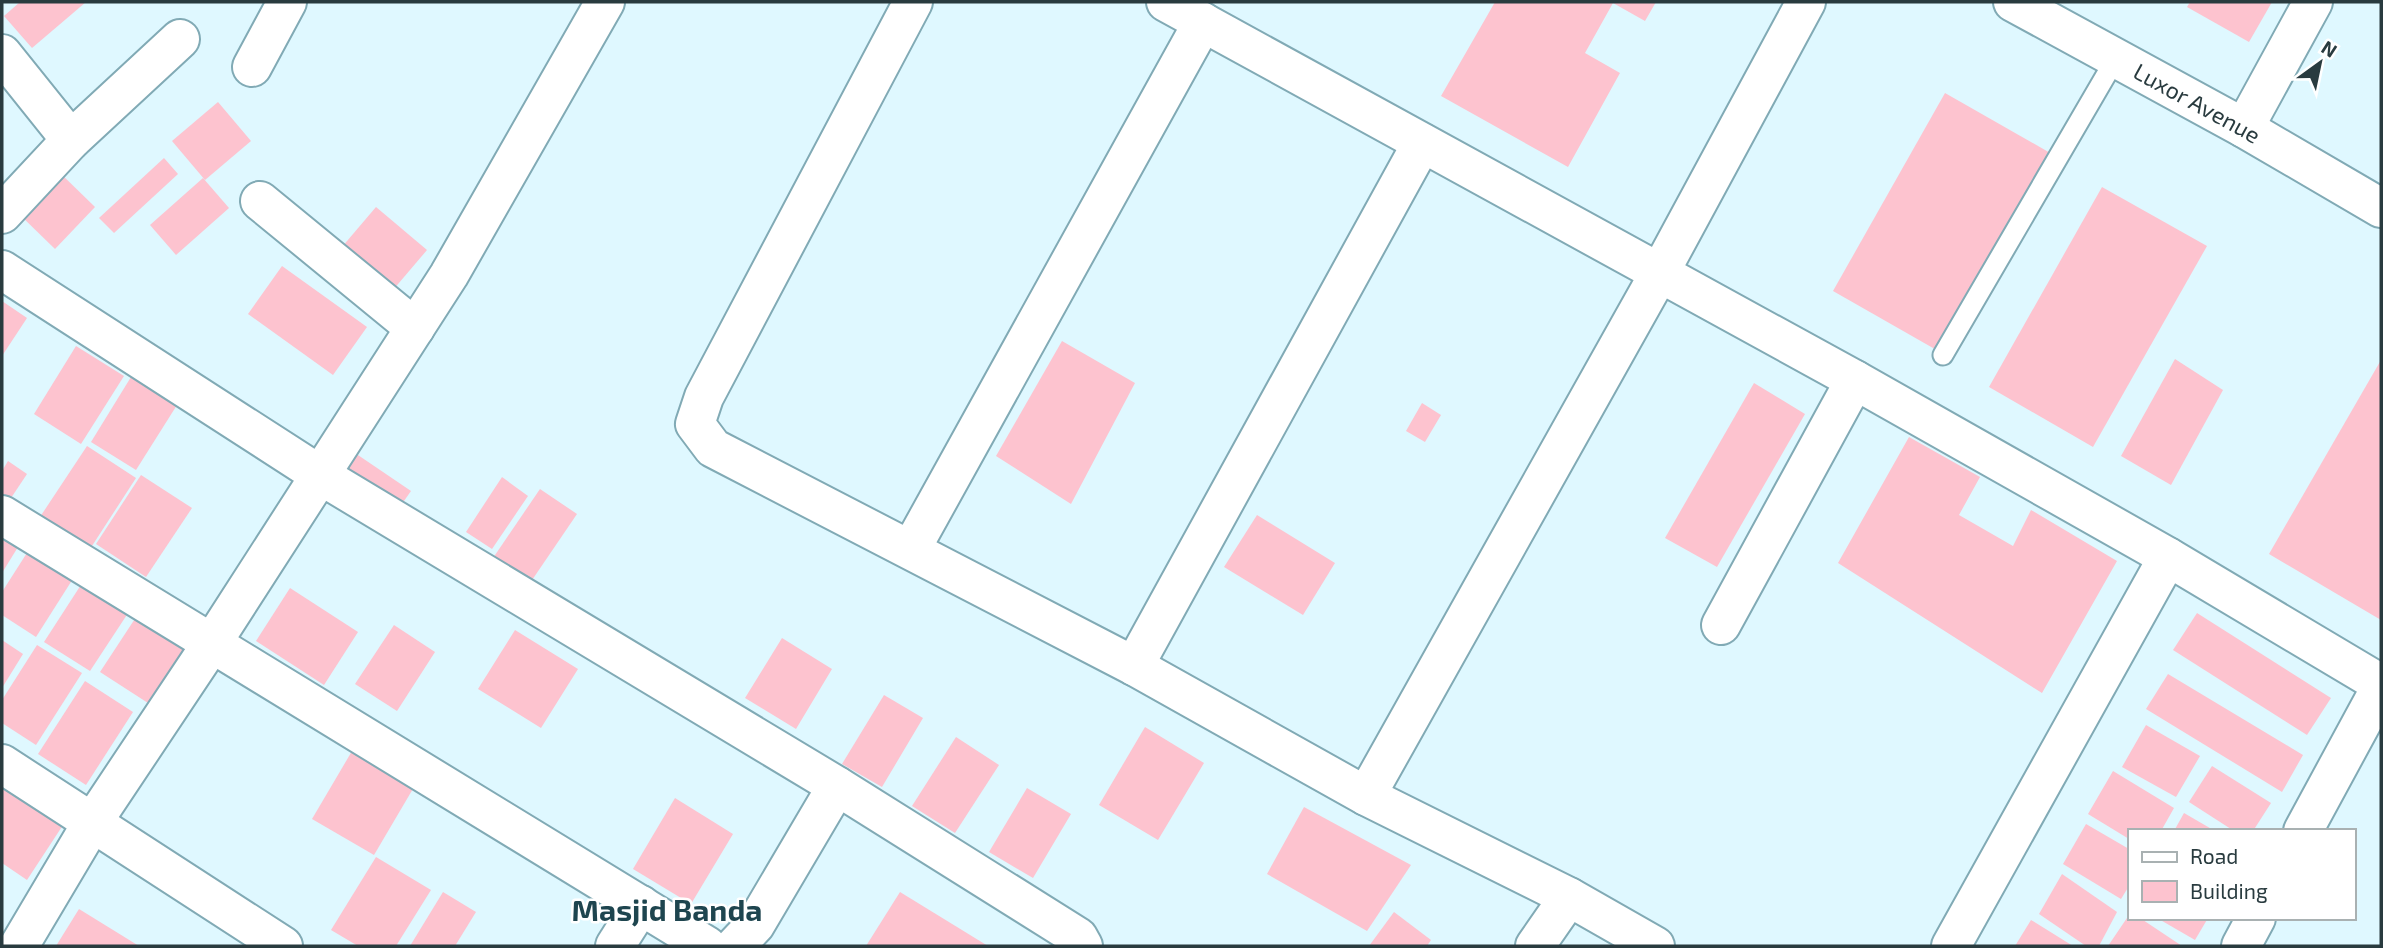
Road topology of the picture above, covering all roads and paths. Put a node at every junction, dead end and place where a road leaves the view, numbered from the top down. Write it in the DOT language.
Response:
graph roads {
  1 [pos="287,2"];
  2 [pos="605,2"];
  3 [pos="913,2"];
  4 [pos="1166,2"];
  5 [pos="1806,2"];
  6 [pos="2013,2"];
  7 [pos="2313,2"];
  8 [pos="1203,22"];
  9 [pos="180,39"];
  10 [pos="2,54"];
  11 [pos="2116,58"];
  12 [pos="251,67"];
  13 [pos="2244,128"];
  14 [pos="71,139"];
  15 [pos="1422,143"];
  16 [pos="260,201"];
  17 [pos="2381,208"];
  18 [pos="2,215"];
  19 [pos="2,270"];
  20 [pos="1660,272"];
  21 [pos="415,328"];
  22 [pos="1943,355"];
  23 [pos="1854,380"];
  24 [pos="320,475"];
  25 [pos="2,515"];
  26 [pos="911,549"];
  27 [pos="2168,557"];
  28 [pos="1721,625"];
  29 [pos="212,643"];
  30 [pos="1134,666"];
  31 [pos="2381,686"];
  32 [pos="2,764"];
  33 [pos="837,786"];
  34 [pos="1366,796"];
  35 [pos="92,823"];
  36 [pos="2304,829"];
  37 [pos="1569,897"];
  38 [pos="640,905"];
  39 [pos="2255,920"];
  40 [pos="19,946"];
  41 [pos="283,946"];
  42 [pos="614,946"];
  43 [pos="706,946"];
  44 [pos="735,946"];
  45 [pos="1083,946"];
  46 [pos="1535,946"];
  47 [pos="1655,946"];
  48 [pos="1951,946"];
  49 [pos="2241,946"];
  1 -- 12 [label="street"];
  2 -- 21 [label="street"];
  3 -- 26 [label="street"];
  4 -- 8 [label="street"];
  5 -- 20 [label="street"];
  6 -- 11 [label="street, Luxor Avenue"];
  7 -- 13 [label="street"];
  8 -- 15 [label="street"];
  8 -- 26 [label="street"];
  9 -- 14 [label="street"];
  10 -- 14 [label="street"];
  11 -- 13 [label="street, Luxor Avenue"];
  11 -- 22 [label="lane"];
  13 -- 17 [label="street, Luxor Avenue"];
  14 -- 18 [label="street"];
  15 -- 20 [label="street"];
  15 -- 30 [label="street"];
  16 -- 21 [label="street"];
  19 -- 24 [label="street"];
  20 -- 23 [label="street"];
  20 -- 34 [label="street"];
  21 -- 24 [label="street"];
  23 -- 27 [label="street"];
  23 -- 28 [label="street"];
  24 -- 29 [label="street"];
  24 -- 33 [label="street"];
  25 -- 29 [label="street"];
  26 -- 30 [label="street"];
  27 -- 31 [label="street"];
  27 -- 48 [label="street"];
  29 -- 35 [label="street"];
  29 -- 38 [label="street"];
  30 -- 34 [label="street"];
  31 -- 36 [label="street"];
  32 -- 35 [label="street"];
  33 -- 44 [label="street"];
  33 -- 45 [label="street"];
  34 -- 37 [label="street"];
  35 -- 40 [label="street"];
  35 -- 41 [label="street"];
  37 -- 46 [label="street"];
  37 -- 47 [label="street"];
  38 -- 42 [label="street"];
  38 -- 43 [label="street"];
  39 -- 49 [label="street"];
}
